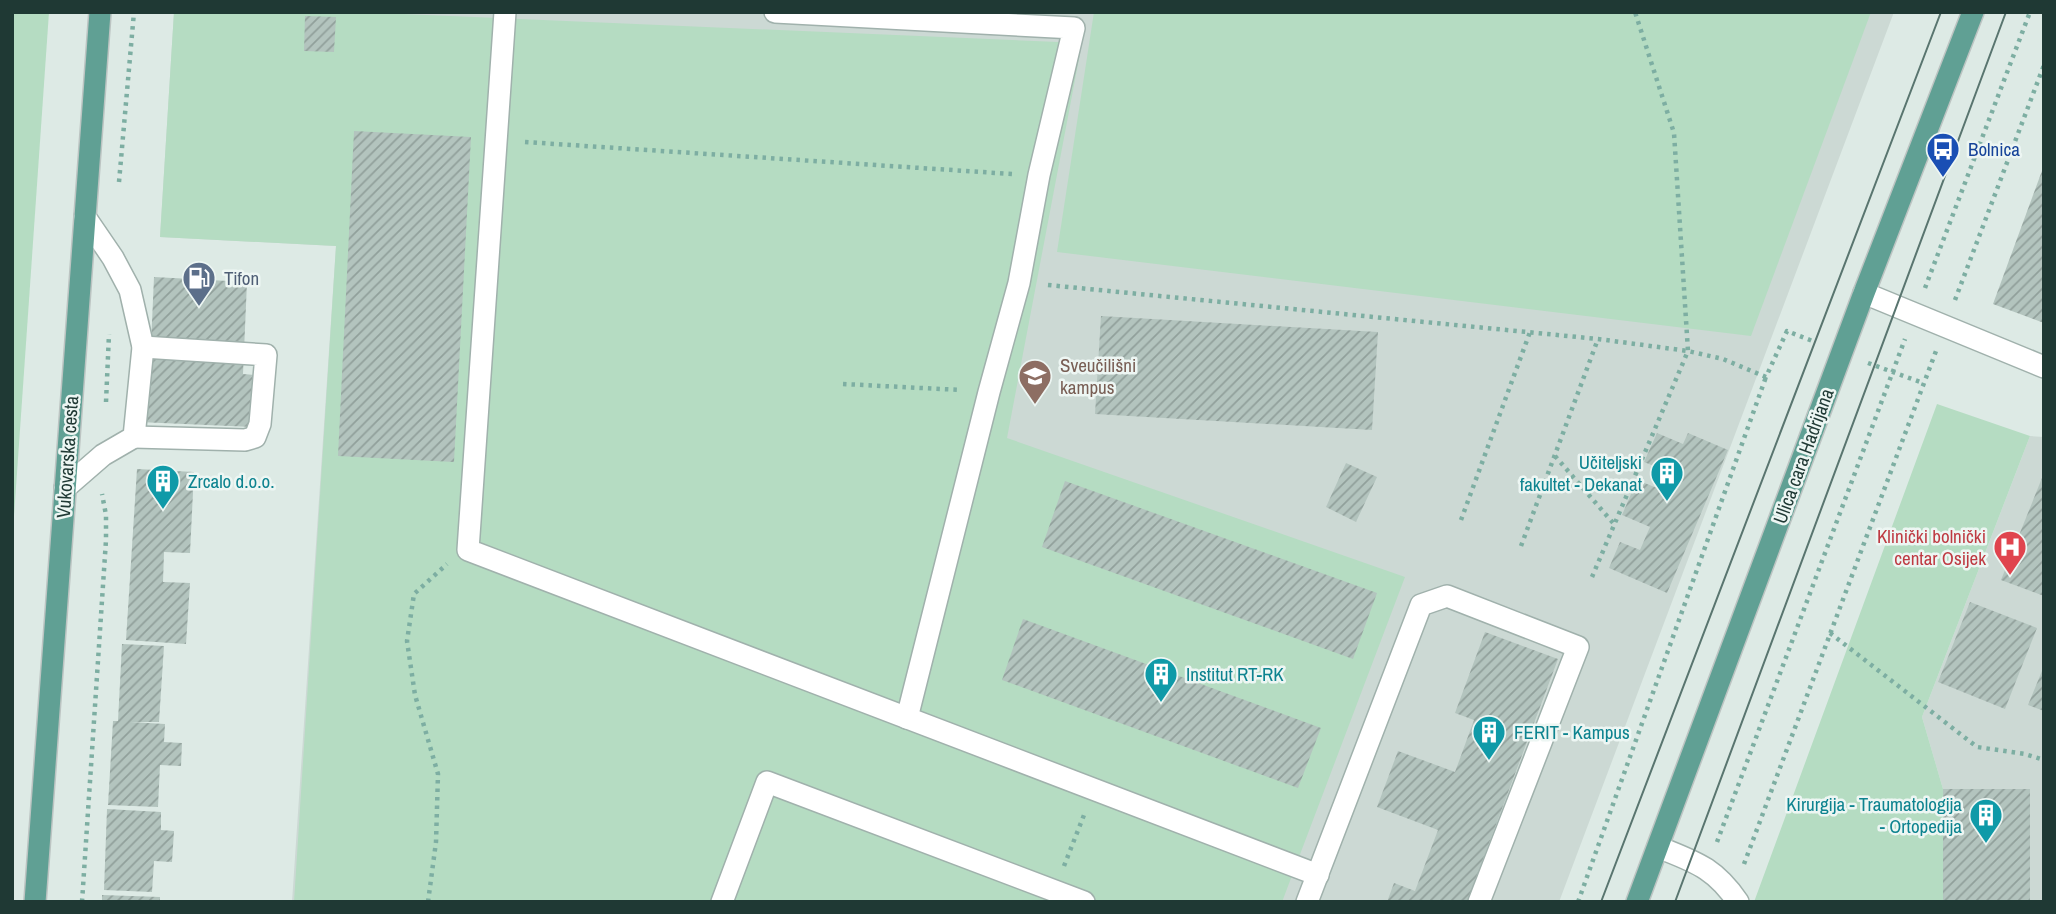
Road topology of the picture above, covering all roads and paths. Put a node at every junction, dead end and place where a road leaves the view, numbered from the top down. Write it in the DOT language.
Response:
graph roads {
  1 [pos="100,12"];
  2 [pos="505,12"];
  3 [pos="775,12"];
  4 [pos="1635,12"];
  5 [pos="1973,12"];
  6 [pos="2030,12"];
  7 [pos="2044,65"];
  8 [pos="496,140"];
  9 [pos="1040,175"];
  10 [pos="85,218"];
  11 [pos="1019,283"];
  12 [pos="1864,293"];
  13 [pos="1915,314"];
  14 [pos="1945,327"];
  15 [pos="1530,332"];
  16 [pos="1598,339"];
  17 [pos="143,347"];
  18 [pos="1688,351"];
  19 [pos="1842,353"];
  20 [pos="2044,366"];
  21 [pos="1893,372"];
  22 [pos="1766,377"];
  23 [pos="1923,383"];
  24 [pos="844,384"];
  25 [pos="989,392"];
  26 [pos="134,437"];
  27 [pos="1555,456"];
  28 [pos="65,488"];
  29 [pos="101,488"];
  30 [pos="1461,520"];
  31 [pos="1614,524"];
  32 [pos="1521,546"];
  33 [pos="468,550"];
  34 [pos="1592,578"];
  35 [pos="1830,633"];
  36 [pos="907,718"];
  37 [pos="2044,760"];
  38 [pos="1095,789"];
  39 [pos="1658,847"];
  40 [pos="1707,867"];
  41 [pos="1318,875"];
  42 [pos="1054,891"];
  43 [pos="1735,898"];
  44 [pos="35,902"];
  45 [pos="82,902"];
  46 [pos="428,902"];
  47 [pos="722,902"];
  48 [pos="1084,902"];
  49 [pos="1307,902"];
  50 [pos="1479,902"];
  51 [pos="1578,902"];
  52 [pos="1637,902"];
  1 -- 10 [label="main road, Vukovarska cesta"];
  2 -- 8 [label="street"];
  3 -- 9 [label="street"];
  4 -- 18 [label="path"];
  5 -- 12 [label="main road, Ulica cara Hadrijana"];
  6 -- 13 [label="path"];
  7 -- 14 [label="path"];
  8 -- 9 [label="path"];
  8 -- 33 [label="street"];
  9 -- 11 [label="street"];
  10 -- 17 [label="street"];
  10 -- 28 [label="main road, Vukovarska cesta"];
  11 -- 15 [label="path"];
  11 -- 25 [label="street"];
  12 -- 13 [label="street"];
  12 -- 19 [label="main road, Ulica cara Hadrijana"];
  13 -- 14 [label="street"];
  13 -- 21 [label="path"];
  14 -- 20 [label="street"];
  14 -- 23 [label="path"];
  15 -- 16 [label="path"];
  15 -- 30 [label="path"];
  16 -- 18 [label="path"];
  16 -- 27 [label="path"];
  17 -- 26 [label="street"];
  17 -- 26 [label="street"];
  18 -- 22 [label="path"];
  18 -- 31 [label="path"];
  19 -- 21 [label="path"];
  19 -- 22 [label="path"];
  19 -- 39 [label="main road, Ulica cara Hadrijana"];
  21 -- 23 [label="path"];
  21 -- 40 [label="path"];
  22 -- 51 [label="path"];
  23 -- 35 [label="path"];
  24 -- 25 [label="path"];
  25 -- 36 [label="street"];
  26 -- 28 [label="street"];
  27 -- 31 [label="path"];
  27 -- 32 [label="path"];
  28 -- 44 [label="main road, Vukovarska cesta"];
  29 -- 45 [label="path"];
  31 -- 34 [label="path"];
  33 -- 36 [label="street"];
  33 -- 46 [label="path"];
  35 -- 37 [label="path"];
  35 -- 43 [label="path"];
  36 -- 38 [label="street"];
  38 -- 41 [label="street"];
  38 -- 42 [label="path"];
  39 -- 40 [label="street"];
  39 -- 52 [label="main road, Ulica cara Hadrijana"];
  40 -- 43 [label="street"];
  41 -- 49 [label="street"];
  41 -- 50 [label="street"];
  42 -- 47 [label="street"];
  42 -- 48 [label="street"];
}
